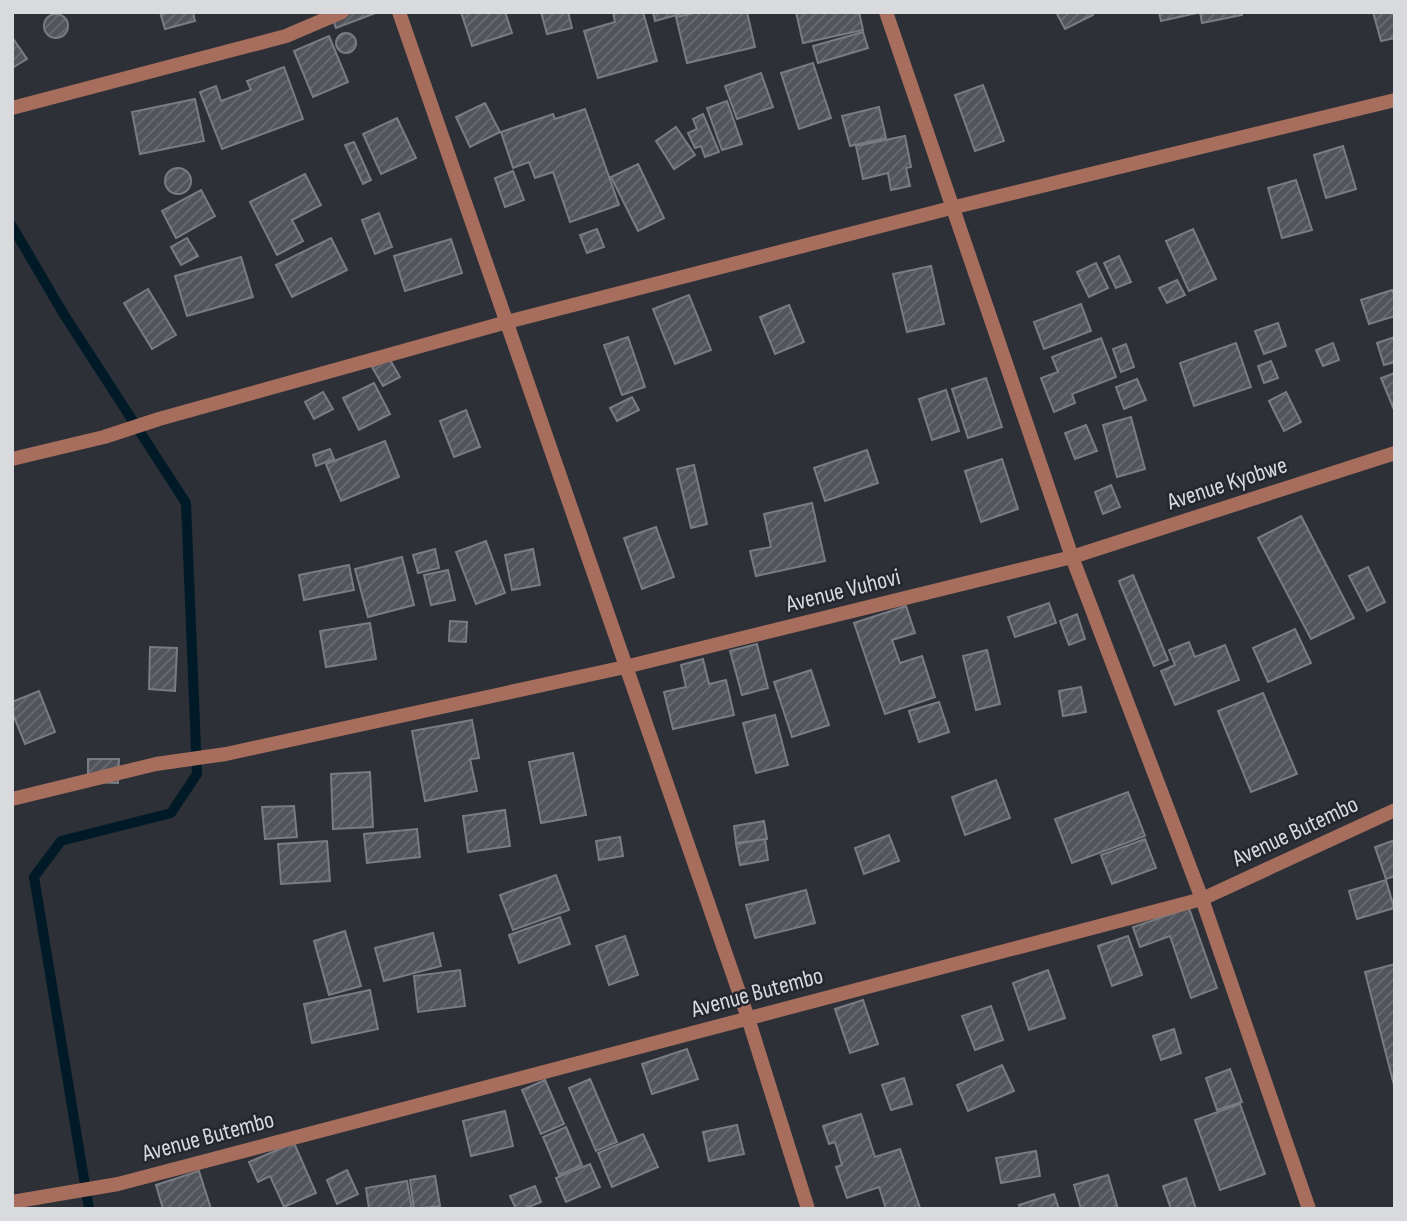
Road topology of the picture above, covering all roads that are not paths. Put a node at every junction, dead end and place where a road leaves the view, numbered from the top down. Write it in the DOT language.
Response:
graph roads {
  1 [pos="342,12"];
  2 [pos="399,12"];
  3 [pos="886,12"];
  4 [pos="1395,100"];
  5 [pos="12,108"];
  6 [pos="951,208"];
  7 [pos="507,322"];
  8 [pos="1395,453"];
  9 [pos="12,459"];
  10 [pos="1072,557"];
  11 [pos="625,667"];
  12 [pos="12,799"];
  13 [pos="1395,810"];
  14 [pos="1202,898"];
  15 [pos="748,1018"];
  16 [pos="12,1202"];
  17 [pos="808,1209"];
  18 [pos="1308,1209"];
  1 -- 5 [label="street"];
  2 -- 7 [label="street"];
  3 -- 6 [label="street"];
  4 -- 6 [label="street"];
  6 -- 7 [label="street"];
  6 -- 10 [label="street"];
  7 -- 9 [label="street"];
  7 -- 11 [label="street"];
  8 -- 10 [label="street, Avenue Kyobwe"];
  10 -- 11 [label="street, Avenue Vuhovi"];
  10 -- 14 [label="street"];
  11 -- 12 [label="street, Avenue Vuhovi"];
  11 -- 15 [label="street"];
  13 -- 14 [label="street, Avenue Butembo"];
  14 -- 15 [label="street, Avenue Butembo"];
  14 -- 18 [label="street"];
  15 -- 16 [label="street, Avenue Butembo"];
  15 -- 17 [label="street"];
}
